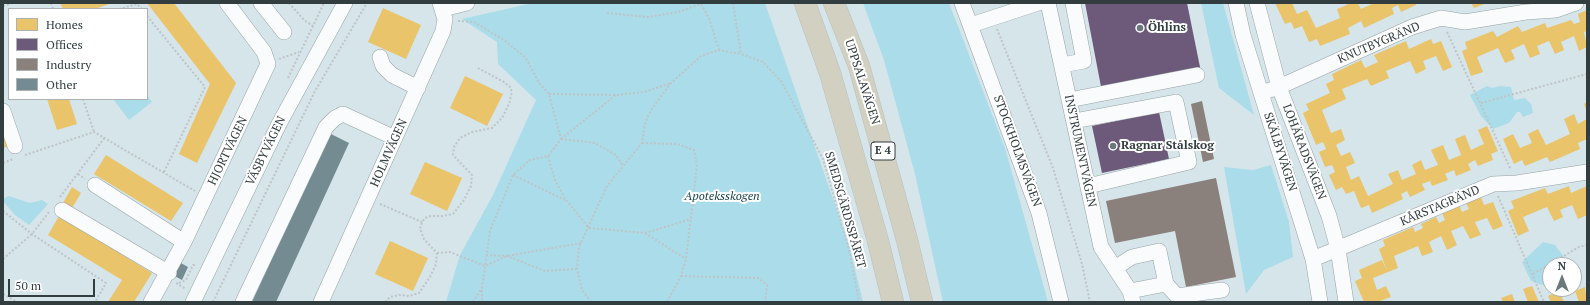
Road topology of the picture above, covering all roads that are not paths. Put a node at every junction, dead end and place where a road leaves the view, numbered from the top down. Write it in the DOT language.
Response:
graph roads {
  1 [pos="227,3"];
  2 [pos="261,3"];
  3 [pos="345,3"];
  4 [pos="467,3"];
  5 [pos="805,3"];
  6 [pos="834,3"];
  7 [pos="962,3"];
  8 [pos="1038,3"];
  9 [pos="1048,3"];
  10 [pos="1073,3"];
  11 [pos="1236,3"];
  12 [pos="1257,3"];
  13 [pos="1576,3"];
  14 [pos="1532,8"];
  15 [pos="443,10"];
  16 [pos="971,25"];
  17 [pos="284,32"];
  18 [pos="380,57"];
  19 [pos="1062,65"];
  20 [pos="1196,76"];
  21 [pos="1279,87"];
  22 [pos="418,88"];
  23 [pos="1261,93"];
  24 [pos="1069,100"];
  25 [pos="3,111"];
  26 [pos="1079,120"];
  27 [pos="395,138"];
  28 [pos="15,146"];
  29 [pos="1587,162"];
  30 [pos="1587,172"];
  31 [pos="1571,174"];
  32 [pos="94,185"];
  33 [pos="1093,185"];
  34 [pos="62,210"];
  35 [pos="184,242"];
  36 [pos="1338,249"];
  37 [pos="1313,259"];
  38 [pos="1115,268"];
  39 [pos="175,280"];
  40 [pos="1166,284"];
  41 [pos="1222,290"];
  42 [pos="1132,297"];
  43 [pos="151,302"];
  44 [pos="193,302"];
  45 [pos="243,302"];
  46 [pos="321,302"];
  47 [pos="892,302"];
  48 [pos="922,302"];
  49 [pos="1061,302"];
  50 [pos="1320,302"];
  51 [pos="1346,302"];
  1 -- 35 [label="street, HJORTVÄGEN"];
  2 -- 17 [label="street"];
  3 -- 44 [label="street, VÄSBYVÄGEN"];
  4 -- 15 [label="street"];
  5 -- 47 [label="highway, E 4"];
  6 -- 48 [label="highway, UPPSALAVÄGEN / E 4"];
  7 -- 16 [label="street, STOCKHOLMSVÄGEN"];
  8 -- 16 [label="street"];
  9 -- 19 [label="street, INSTRUMENTVÄGEN"];
  10 -- 19 [label="street"];
  11 -- 23 [label="street, SKÄLBYVÄGEN"];
  12 -- 21 [label="street, LOHÄRADSVÄGEN"];
  13 -- 14 [label="street, KNUTBYGRÄND"];
  14 -- 21 [label="street, KNUTBYGRÄND"];
  15 -- 22 [label="street, HOLMVÄGEN"];
  16 -- 49 [label="street, STOCKHOLMSVÄGEN"];
  18 -- 22 [label="street"];
  19 -- 24 [label="street, INSTRUMENTVÄGEN"];
  20 -- 24 [label="street"];
  21 -- 23 [label="street, KNUTBYGRÄND"];
  21 -- 36 [label="street, LOHÄRADSVÄGEN"];
  22 -- 27 [label="street, HOLMVÄGEN"];
  23 -- 37 [label="street, SKÄLBYVÄGEN"];
  24 -- 26 [label="street, INSTRUMENTVÄGEN"];
  25 -- 28 [label="street"];
  26 -- 33 [label="street, INSTRUMENTVÄGEN"];
  26 -- 33 [label="street"];
  27 -- 45 [label="street"];
  27 -- 46 [label="street, HOLMVÄGEN"];
  29 -- 31 [label="street, KÅRSTAGRÄND"];
  30 -- 31 [label="street, KÅRSTAGRÄND"];
  31 -- 36 [label="street, KÅRSTAGRÄND"];
  32 -- 35 [label="street"];
  33 -- 38 [label="street, INSTRUMENTVÄGEN"];
  34 -- 39 [label="street"];
  35 -- 39 [label="street, HJORTVÄGEN"];
  36 -- 37 [label="street, KÅRSTAGRÄND"];
  36 -- 51 [label="street, LOHÄRADSVÄGEN"];
  37 -- 50 [label="street, SKÄLBYVÄGEN"];
  38 -- 40 [label="street"];
  38 -- 42 [label="street, INSTRUMENTVÄGEN"];
  39 -- 43 [label="street, HJORTVÄGEN"];
  40 -- 41 [label="street"];
  40 -- 42 [label="street"];
}
